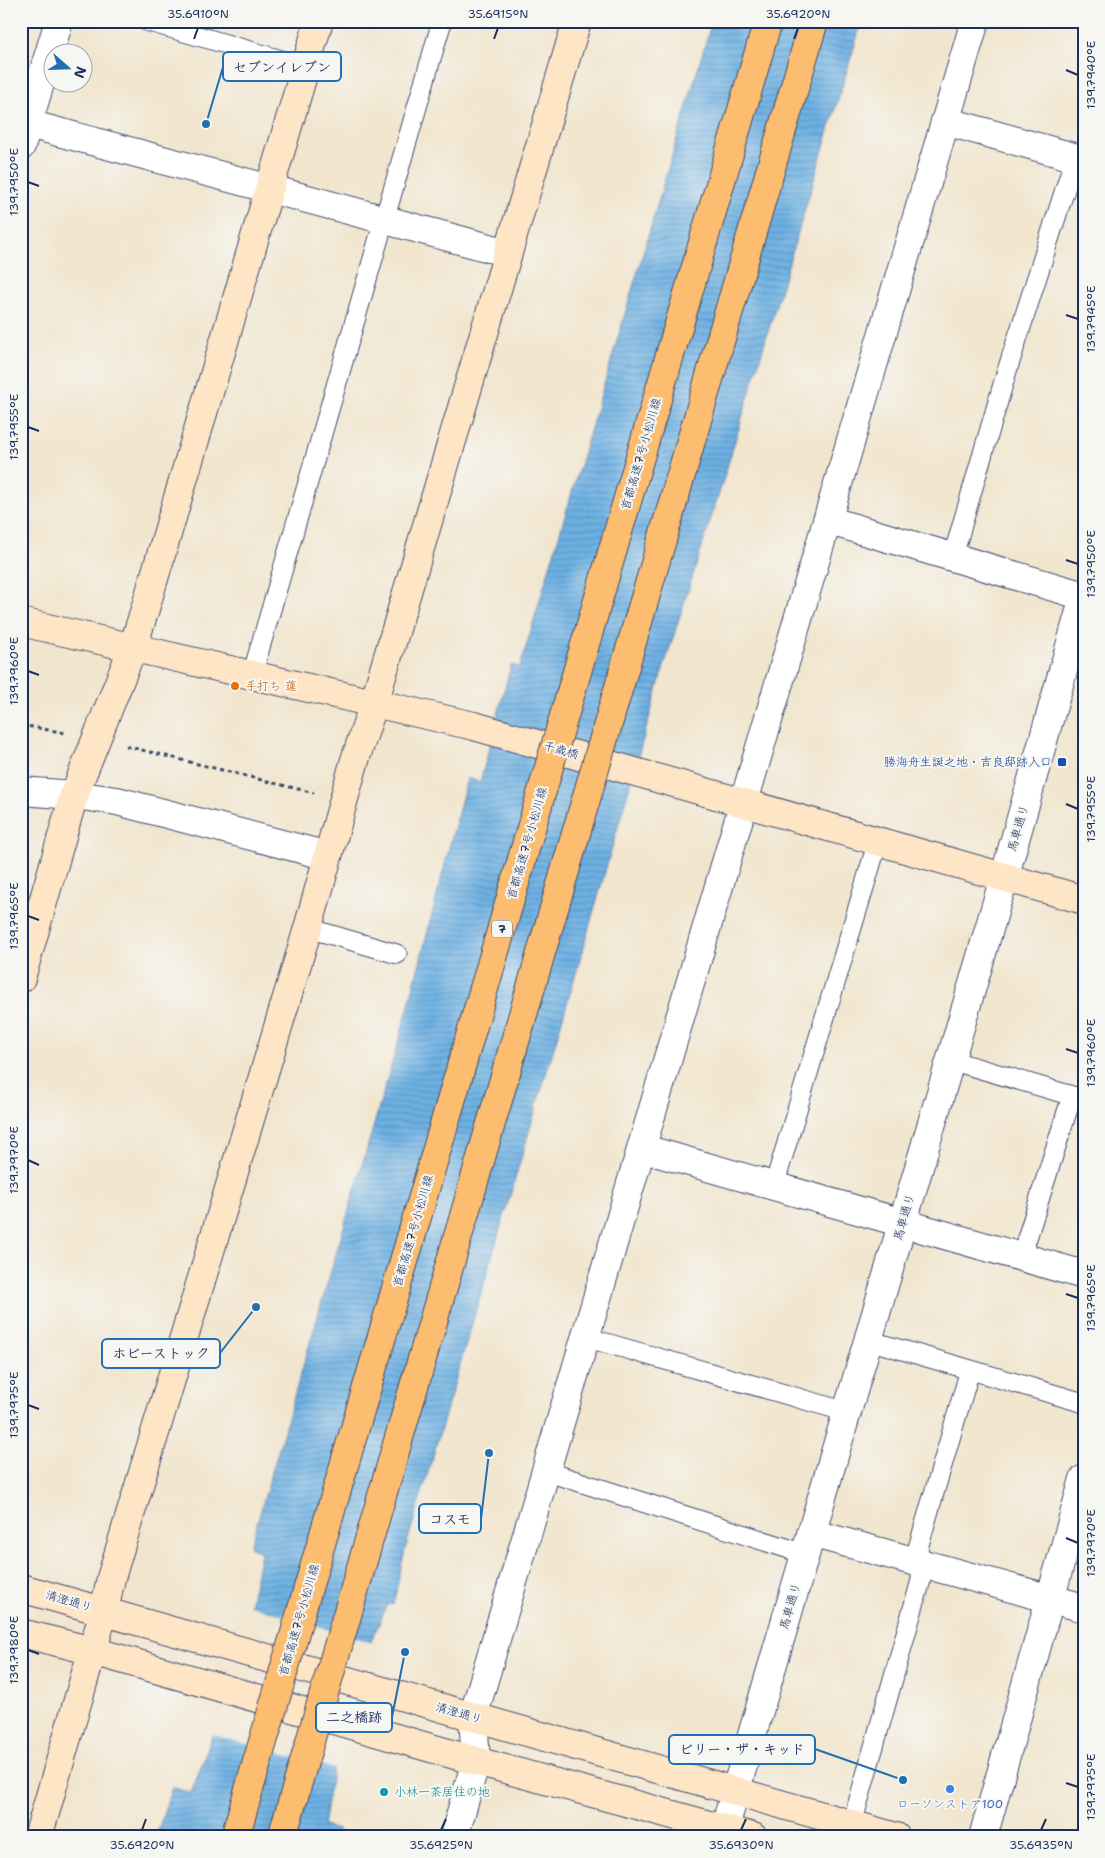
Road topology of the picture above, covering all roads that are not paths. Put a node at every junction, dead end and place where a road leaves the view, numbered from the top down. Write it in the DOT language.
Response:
graph roads {
  1 [pos="59,21"];
  2 [pos="146,21"];
  3 [pos="320,21"];
  4 [pos="442,21"];
  5 [pos="577,21"];
  6 [pos="768,21"];
  7 [pos="814,21"];
  8 [pos="975,21"];
  9 [pos="306,67"];
  10 [pos="946,121"];
  11 [pos="23,131"];
  12 [pos="1079,159"];
  13 [pos="270,188"];
  14 [pos="384,220"];
  15 [pos="508,253"];
  16 [pos="827,520"];
  17 [pos="953,556"];
  18 [pos="1084,596"];
  19 [pos="21,622"];
  20 [pos="133,647"];
  21 [pos="252,675"];
  22 [pos="374,703"];
  23 [pos="21,791"];
  24 [pos="74,795"];
  25 [pos="744,803"];
  26 [pos="878,841"];
  27 [pos="328,856"];
  28 [pos="1004,878"];
  29 [pos="1084,900"];
  30 [pos="308,928"];
  31 [pos="397,954"];
  32 [pos="21,978"];
  33 [pos="950,1060"];
  34 [pos="1081,1098"];
  35 [pos="642,1148"];
  36 [pos="774,1186"];
  37 [pos="902,1222"];
  38 [pos="1021,1257"];
  39 [pos="1084,1275"];
  40 [pos="585,1336"];
  41 [pos="868,1340"];
  42 [pos="970,1370"];
  43 [pos="1084,1404"];
  44 [pos="847,1412"];
  45 [pos="545,1471"];
  46 [pos="1084,1479"];
  47 [pos="808,1543"];
  48 [pos="921,1564"];
  49 [pos="21,1588"];
  50 [pos="1050,1598"];
  51 [pos="1084,1608"];
  52 [pos="104,1611"];
  53 [pos="21,1633"];
  54 [pos="93,1652"];
  55 [pos="473,1717"];
  56 [pos="476,1762"];
  57 [pos="735,1791"];
  58 [pos="852,1824"];
  59 [pos="723,1832"];
  60 [pos="38,1837"];
  61 [pos="235,1837"];
  62 [pos="282,1837"];
  63 [pos="454,1837"];
  64 [pos="753,1837"];
  65 [pos="896,1837"];
  66 [pos="983,1837"];
  1 -- 11 [label="street"];
  2 -- 9 [label="lane"];
  3 -- 9 [label="street"];
  4 -- 14 [label="lane"];
  5 -- 15 [label="street"];
  6 -- 61 [label="highway, 首都高速7号小松川線 / 7, bridge"];
  7 -- 62 [label="highway, bridge"];
  8 -- 10 [label="street"];
  9 -- 13 [label="street"];
  10 -- 12 [label="street"];
  10 -- 16 [label="street"];
  11 -- 13 [label="street"];
  12 -- 17 [label="lane"];
  13 -- 14 [label="street"];
  13 -- 20 [label="street"];
  14 -- 15 [label="street"];
  14 -- 21 [label="lane"];
  15 -- 22 [label="street"];
  16 -- 17 [label="street"];
  16 -- 25 [label="street"];
  17 -- 18 [label="street"];
  18 -- 28 [label="street, 馬車通り"];
  19 -- 20 [label="street, 千歳橋"];
  20 -- 21 [label="street, 千歳橋"];
  20 -- 24 [label="street"];
  21 -- 22 [label="street, 千歳橋"];
  22 -- 25 [label="street, 千歳橋"];
  22 -- 27 [label="street"];
  23 -- 24 [label="street"];
  24 -- 27 [label="street"];
  24 -- 32 [label="street"];
  25 -- 26 [label="street, 千歳橋"];
  25 -- 35 [label="street"];
  26 -- 28 [label="street, 千歳橋"];
  26 -- 36 [label="lane"];
  27 -- 30 [label="street"];
  28 -- 29 [label="street, 千歳橋"];
  28 -- 33 [label="street, 馬車通り"];
  30 -- 31 [label="lane"];
  30 -- 52 [label="street"];
  33 -- 34 [label="lane"];
  33 -- 37 [label="street, 馬車通り"];
  34 -- 38 [label="lane"];
  35 -- 36 [label="street"];
  35 -- 40 [label="street"];
  36 -- 37 [label="street"];
  37 -- 38 [label="street"];
  37 -- 41 [label="street, 馬車通り"];
  38 -- 39 [label="street"];
  40 -- 44 [label="lane"];
  40 -- 45 [label="street"];
  41 -- 42 [label="lane"];
  41 -- 44 [label="street, 馬車通り"];
  42 -- 43 [label="lane"];
  42 -- 48 [label="lane"];
  44 -- 47 [label="street, 馬車通り"];
  45 -- 47 [label="lane"];
  45 -- 55 [label="street"];
  46 -- 50 [label="street"];
  47 -- 48 [label="street"];
  47 -- 57 [label="street, 馬車通り"];
  48 -- 50 [label="street"];
  48 -- 58 [label="lane"];
  49 -- 52 [label="street, 清澄通り"];
  50 -- 51 [label="street"];
  50 -- 66 [label="street"];
  52 -- 54 [label="street"];
  52 -- 55 [label="street, 清澄通り"];
  53 -- 54 [label="street"];
  54 -- 56 [label="street"];
  54 -- 60 [label="street"];
  55 -- 56 [label="street"];
  55 -- 57 [label="street, 清澄通り"];
  56 -- 59 [label="street"];
  56 -- 63 [label="street"];
  57 -- 58 [label="street, 清澄通り"];
  57 -- 59 [label="street, 馬車通り"];
  58 -- 65 [label="street, 清澄通り"];
  59 -- 64 [label="street"];
}
